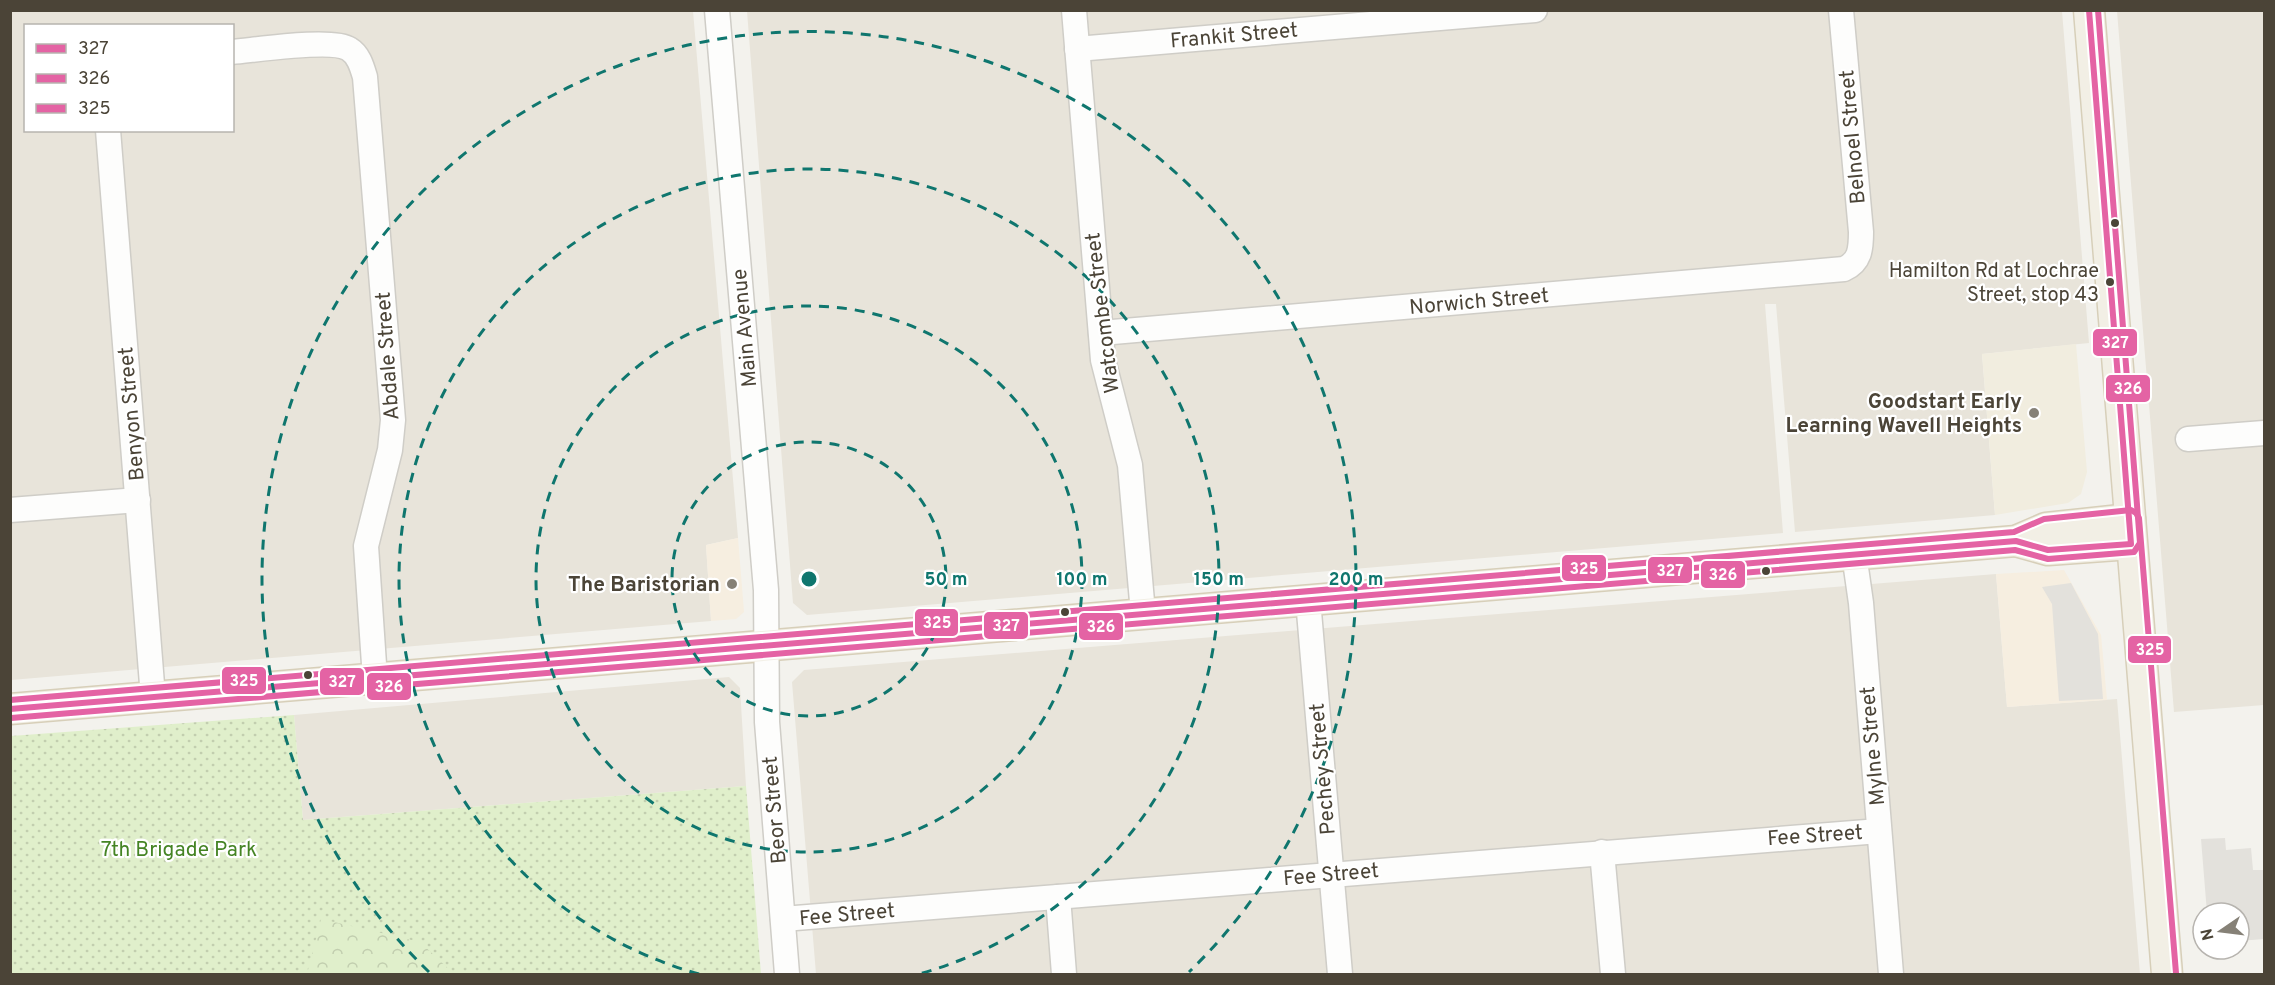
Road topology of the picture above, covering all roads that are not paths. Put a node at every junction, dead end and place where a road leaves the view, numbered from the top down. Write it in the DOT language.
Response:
graph roads {
  1 [pos="717,10"];
  2 [pos="1074,10"];
  3 [pos="1535,10"];
  4 [pos="1841,10"];
  5 [pos="2089,10"];
  6 [pos="1077,49"];
  7 [pos="234,52"];
  8 [pos="108,132"];
  9 [pos="1855,262"];
  10 [pos="1101,333"];
  11 [pos="2265,433"];
  12 [pos="2188,439"];
  13 [pos="138,500"];
  14 [pos="10,510"];
  15 [pos="2131,532"];
  16 [pos="1854,554"];
  17 [pos="1308,600"];
  18 [pos="1143,613"];
  19 [pos="766,646"];
  20 [pos="375,679"];
  21 [pos="153,697"];
  22 [pos="10,709"];
  23 [pos="1879,831"];
  24 [pos="1602,852"];
  25 [pos="1331,874"];
  26 [pos="1058,897"];
  27 [pos="783,919"];
  28 [pos="788,975"];
  29 [pos="1064,975"];
  30 [pos="1340,975"];
  31 [pos="1612,975"];
  32 [pos="1891,975"];
  33 [pos="2167,975"];
  1 -- 19 [label="street, Main Avenue"];
  2 -- 6 [label="street, Watcombe Street"];
  3 -- 6 [label="street, Frankit Street"];
  4 -- 9 [label="street, Belnoel Street"];
  5 -- 15 [label="main road"];
  6 -- 10 [label="street, Watcombe Street"];
  7 -- 20 [label="street, Abdale Street"];
  8 -- 13 [label="street, Benyon Street"];
  9 -- 10 [label="street, Norwich Street"];
  10 -- 18 [label="street, Watcombe Street"];
  11 -- 12 [label="street"];
  13 -- 14 [label="street"];
  13 -- 21 [label="street, Benyon Street"];
  15 -- 16 [label="main road"];
  15 -- 33 [label="main road"];
  16 -- 17 [label="main road"];
  16 -- 23 [label="street, Mylne Street"];
  17 -- 18 [label="main road"];
  17 -- 25 [label="street, Pechey Street"];
  18 -- 19 [label="main road"];
  19 -- 20 [label="main road"];
  19 -- 27 [label="street, Beor Street"];
  20 -- 21 [label="main road"];
  21 -- 22 [label="main road"];
  23 -- 24 [label="street, Fee Street"];
  23 -- 32 [label="street, Mylne Street"];
  24 -- 25 [label="street, Fee Street"];
  24 -- 31 [label="street"];
  25 -- 26 [label="street, Fee Street"];
  25 -- 30 [label="street, Pechey Street"];
  26 -- 27 [label="street, Fee Street"];
  26 -- 29 [label="street"];
  27 -- 28 [label="street, Beor Street"];
}
